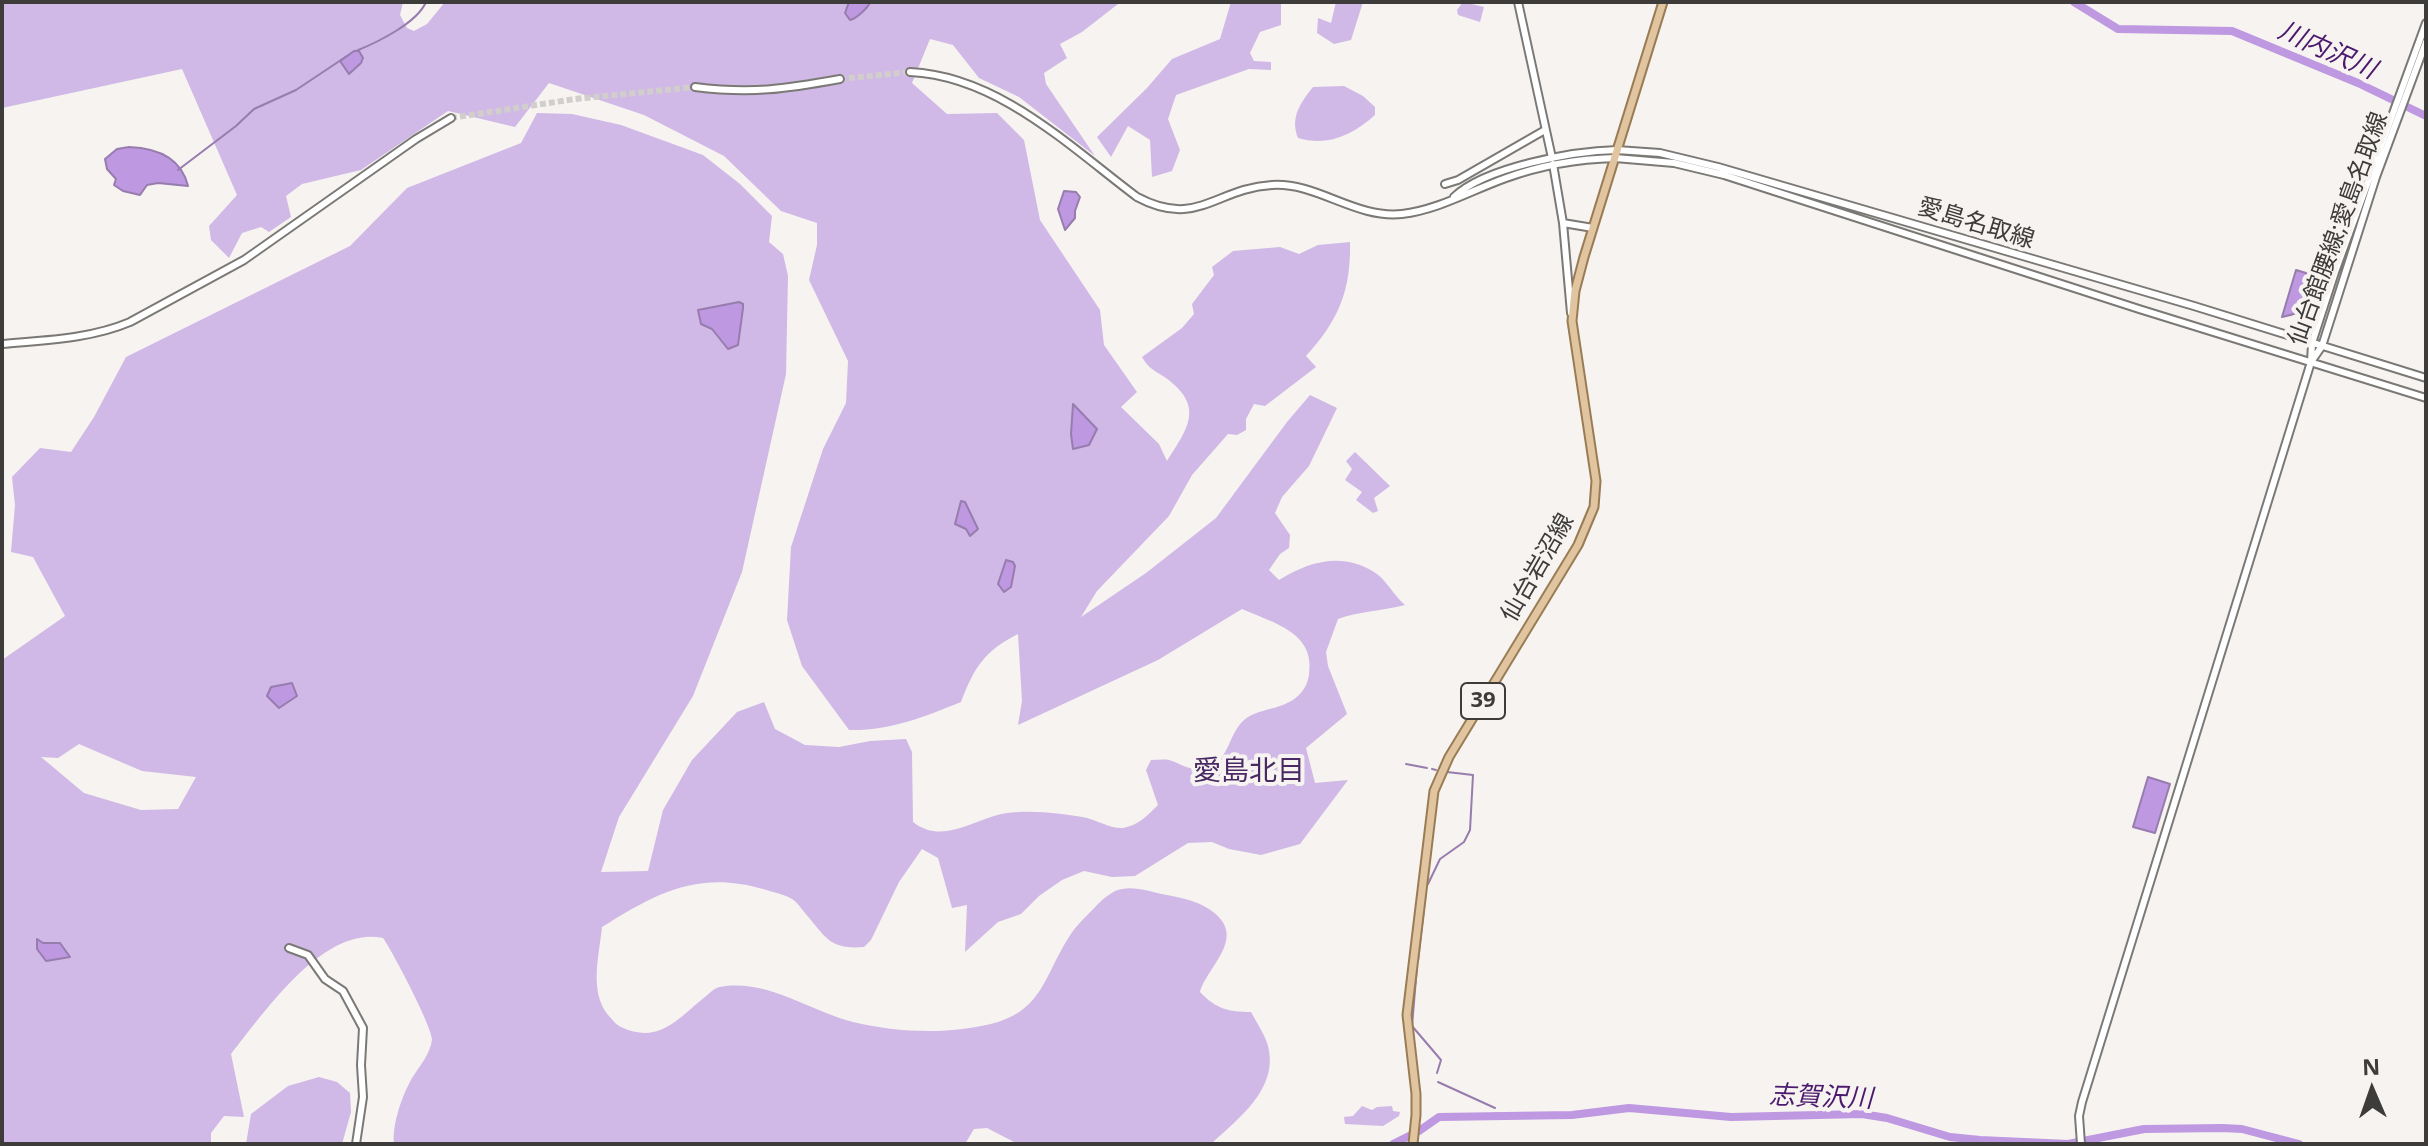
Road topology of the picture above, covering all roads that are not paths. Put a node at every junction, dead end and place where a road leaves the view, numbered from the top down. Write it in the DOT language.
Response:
graph roads {
  1 [pos="1518,2"];
  2 [pos="1663,2"];
  3 [pos="2426,23"];
  4 [pos="2426,42"];
  5 [pos="910,72"];
  6 [pos="840,79"];
  7 [pos="695,87"];
  8 [pos="2403,94"];
  9 [pos="2396,112"];
  10 [pos="451,118"];
  11 [pos="1545,130"];
  12 [pos="1616,154"];
  13 [pos="1552,161"];
  14 [pos="1445,184"];
  15 [pos="1563,223"];
  16 [pos="1593,228"];
  17 [pos="1572,321"];
  18 [pos="2312,343"];
  19 [pos="2,344"];
  20 [pos="2322,346"];
  21 [pos="2311,362"];
  22 [pos="2426,378"];
  23 [pos="2426,398"];
  24 [pos="289,948"];
  25 [pos="2080,1140"];
  26 [pos="1413,1141"];
  27 [pos="356,1144"];
  1 -- 11 [label="street"];
  2 -- 12 [label="main road, 仙台岩沼線 / 39"];
  3 -- 8 [label="street, 仙台館腰線;愛島名取線"];
  4 -- 8 [label="street, 仙台館腰線;愛島名取線"];
  5 -- 13 [label="street"];
  6 -- 7 [label="street"];
  8 -- 9 [label="street, 仙台館腰線;愛島名取線"];
  9 -- 18 [label="street, 仙台館腰線;愛島名取線"];
  9 -- 20 [label="street, 仙台館腰線;愛島名取線"];
  10 -- 19 [label="street"];
  11 -- 13 [label="street"];
  11 -- 14 [label="street"];
  12 -- 13 [label="street"];
  12 -- 16 [label="main road, 仙台岩沼線 / 39"];
  12 -- 18 [label="street, 愛島名取線"];
  12 -- 21 [label="street, 愛島名取線"];
  13 -- 15 [label="street"];
  15 -- 16 [label="street"];
  15 -- 17 [label="street"];
  16 -- 17 [label="main road, 仙台岩沼線 / 39"];
  17 -- 26 [label="main road, 仙台岩沼線 / 39"];
  18 -- 20 [label="street, 愛島名取線"];
  18 -- 21 [label="street, 仙台館腰線;愛島名取線"];
  20 -- 21 [label="street, 仙台館腰線;愛島名取線"];
  20 -- 22 [label="street, 愛島名取線"];
  21 -- 23 [label="street, 愛島名取線"];
  21 -- 25 [label="street"];
  24 -- 27 [label="street"];
}
